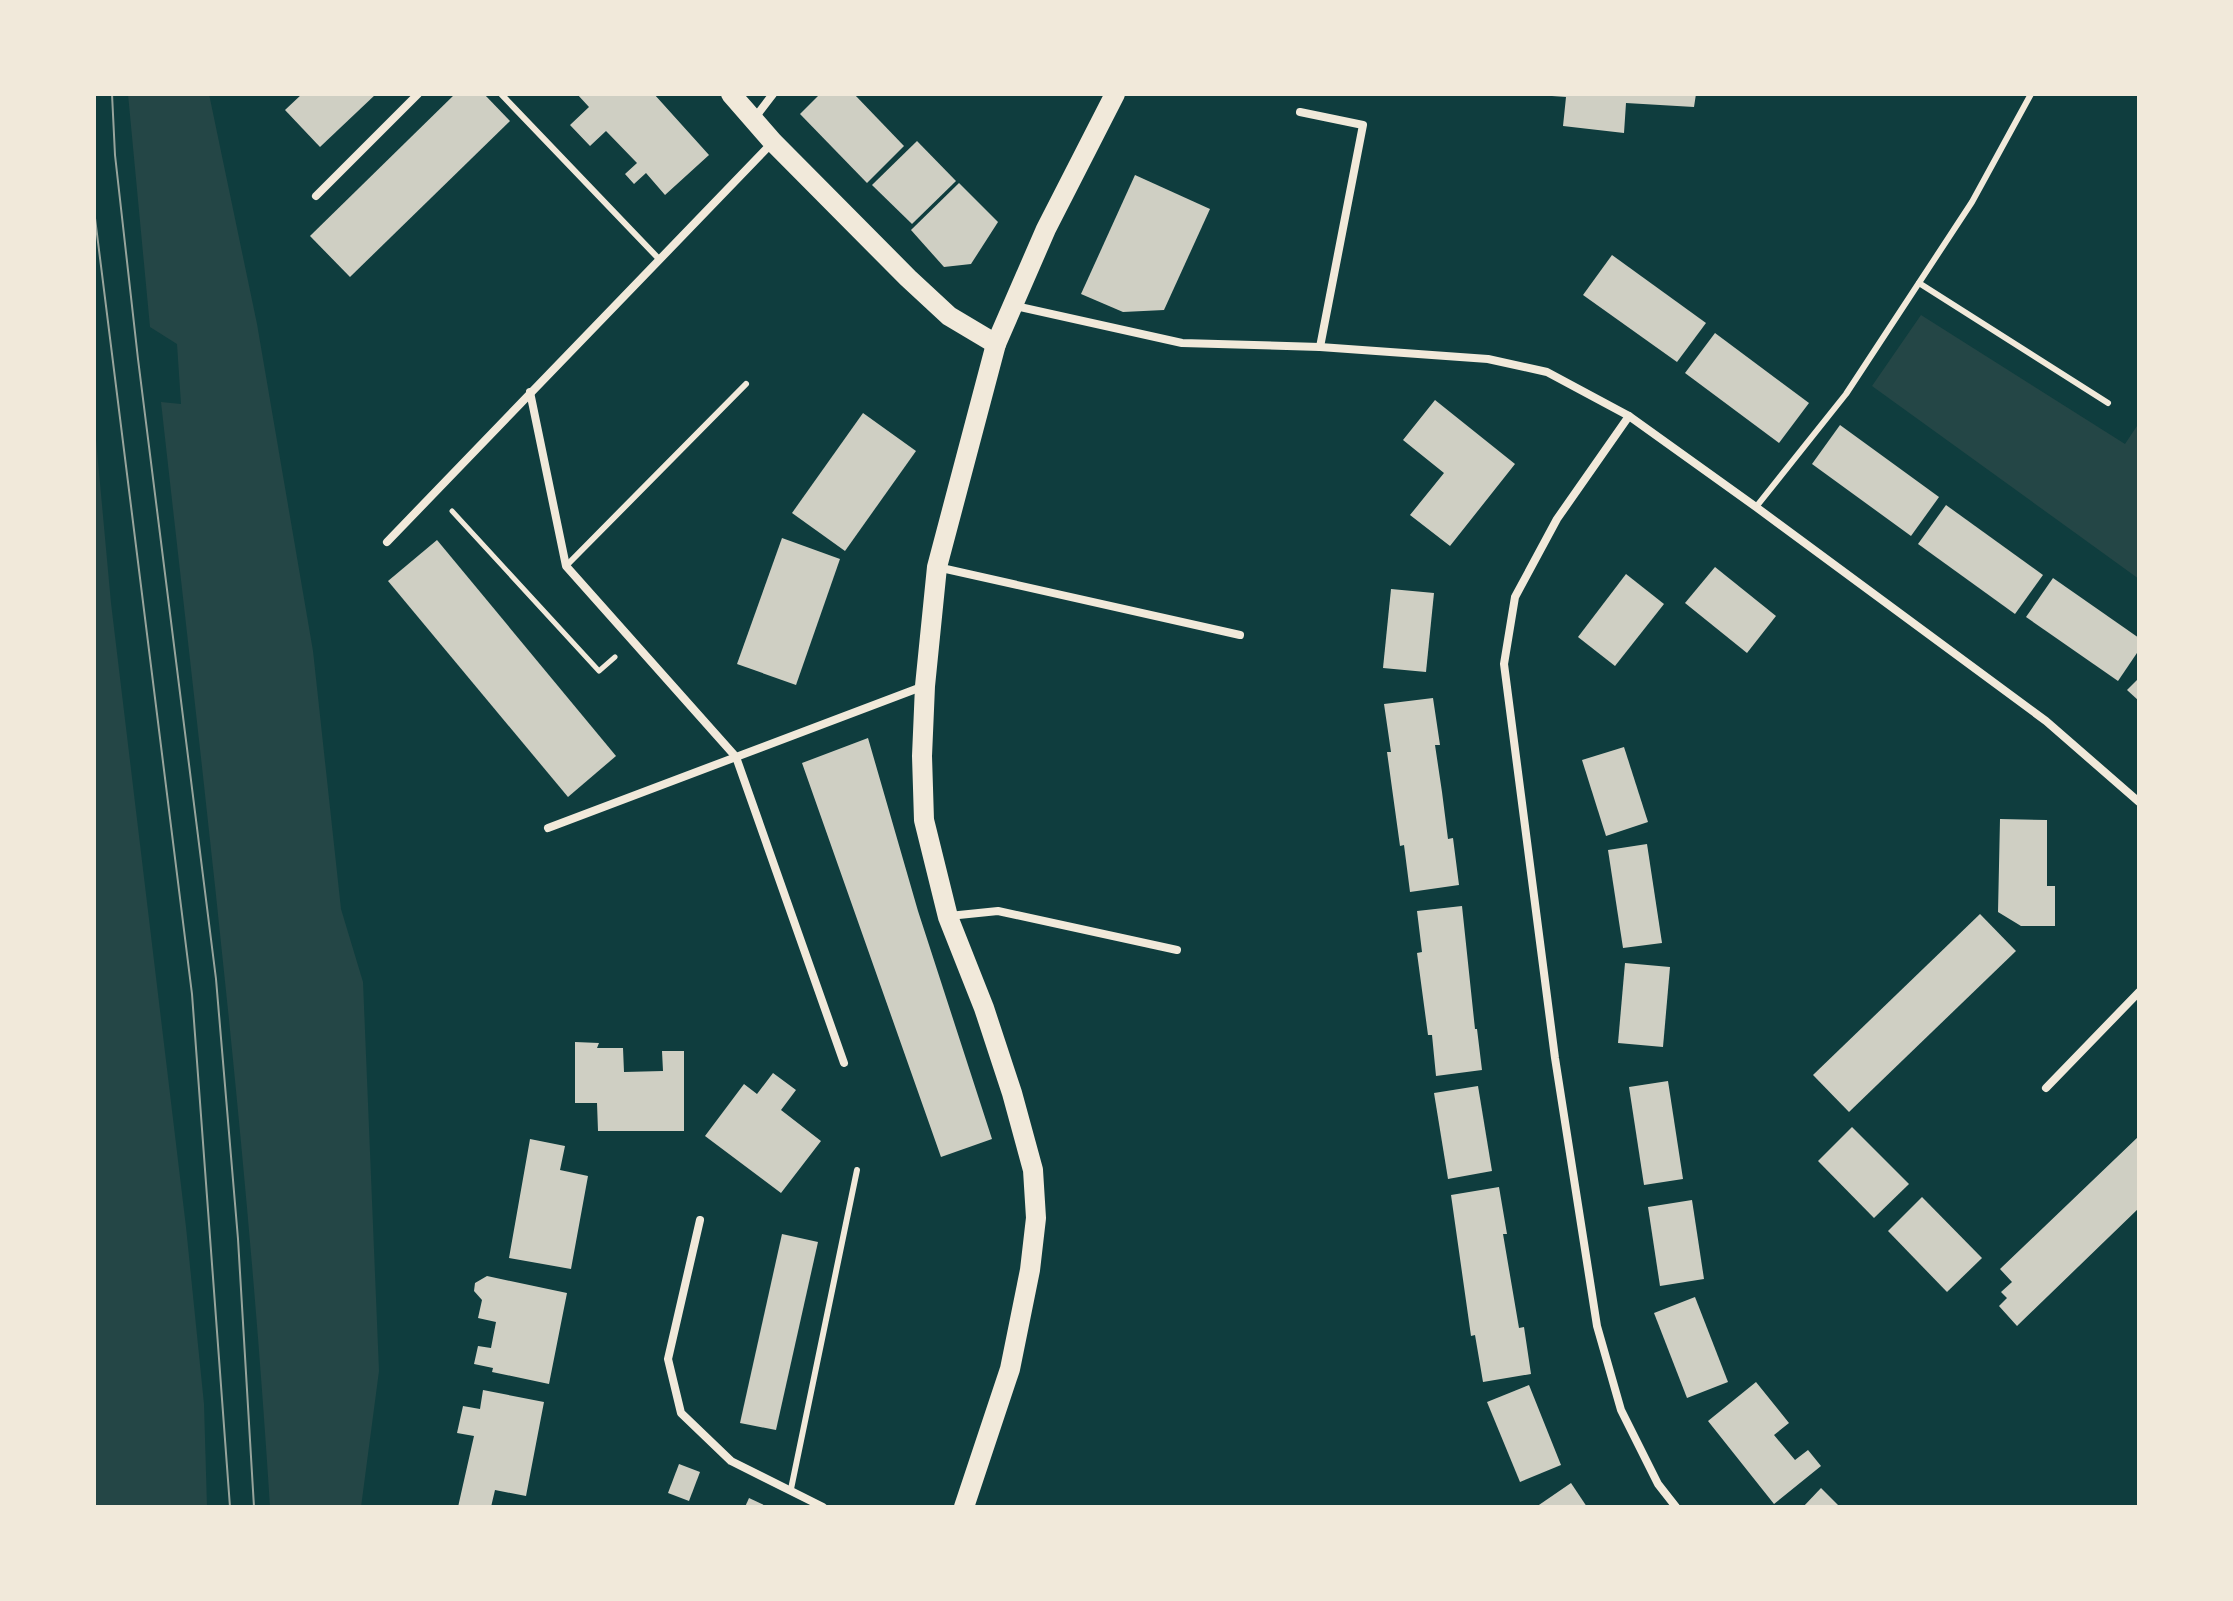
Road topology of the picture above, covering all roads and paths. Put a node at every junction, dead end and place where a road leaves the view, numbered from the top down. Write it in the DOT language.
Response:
graph roads {
  1 [pos="418,94"];
  2 [pos="501,94"];
  3 [pos="731,94"];
  4 [pos="773,94"];
  5 [pos="1115,94"];
  6 [pos="2031,94"];
  7 [pos="1300,112"];
  8 [pos="753,119"];
  9 [pos="773,142"];
  10 [pos="316,196"];
  11 [pos="659,259"];
  12 [pos="1919,283"];
  13 [pos="1013,306"];
  14 [pos="996,344"];
  15 [pos="1320,347"];
  16 [pos="746,384"];
  17 [pos="530,392"];
  18 [pos="2108,403"];
  19 [pos="1629,416"];
  20 [pos="435,493"];
  21 [pos="1756,507"];
  22 [pos="387,542"];
  23 [pos="566,566"];
  24 [pos="937,567"];
  25 [pos="1240,635"];
  26 [pos="599,671"];
  27 [pos="925,686"];
  28 [pos="736,757"];
  29 [pos="2139,802"];
  30 [pos="548,828"];
  31 [pos="948,917"];
  32 [pos="1177,950"];
  33 [pos="2139,992"];
  34 [pos="844,1063"];
  35 [pos="2046,1088"];
  36 [pos="857,1170"];
  37 [pos="700,1220"];
  38 [pos="791,1489"];
  39 [pos="823,1507"];
  40 [pos="964,1507"];
  41 [pos="1676,1507"];
  1 -- 10 [label="street"];
  2 -- 11 [label="lane"];
  3 -- 8 [label="main road"];
  4 -- 8 [label="street"];
  5 -- 13 [label="main road"];
  6 -- 12 [label="lane"];
  7 -- 15 [label="street"];
  8 -- 9 [label="main road"];
  9 -- 11 [label="street"];
  9 -- 14 [label="main road"];
  11 -- 17 [label="street"];
  12 -- 18 [label="lane"];
  12 -- 21 [label="lane"];
  13 -- 14 [label="main road"];
  13 -- 15 [label="street"];
  14 -- 24 [label="main road"];
  15 -- 19 [label="street"];
  16 -- 23 [label="lane"];
  17 -- 20 [label="street"];
  17 -- 23 [label="street"];
  19 -- 21 [label="street"];
  19 -- 41 [label="street"];
  20 -- 22 [label="street"];
  20 -- 26 [label="path"];
  21 -- 29 [label="street"];
  23 -- 28 [label="street"];
  24 -- 25 [label="street"];
  24 -- 27 [label="main road"];
  27 -- 28 [label="street"];
  27 -- 31 [label="main road"];
  28 -- 30 [label="street"];
  28 -- 34 [label="street"];
  31 -- 32 [label="street"];
  31 -- 40 [label="main road"];
  33 -- 35 [label="street"];
  36 -- 38 [label="lane"];
  37 -- 38 [label="street"];
  38 -- 39 [label="street"];
}
